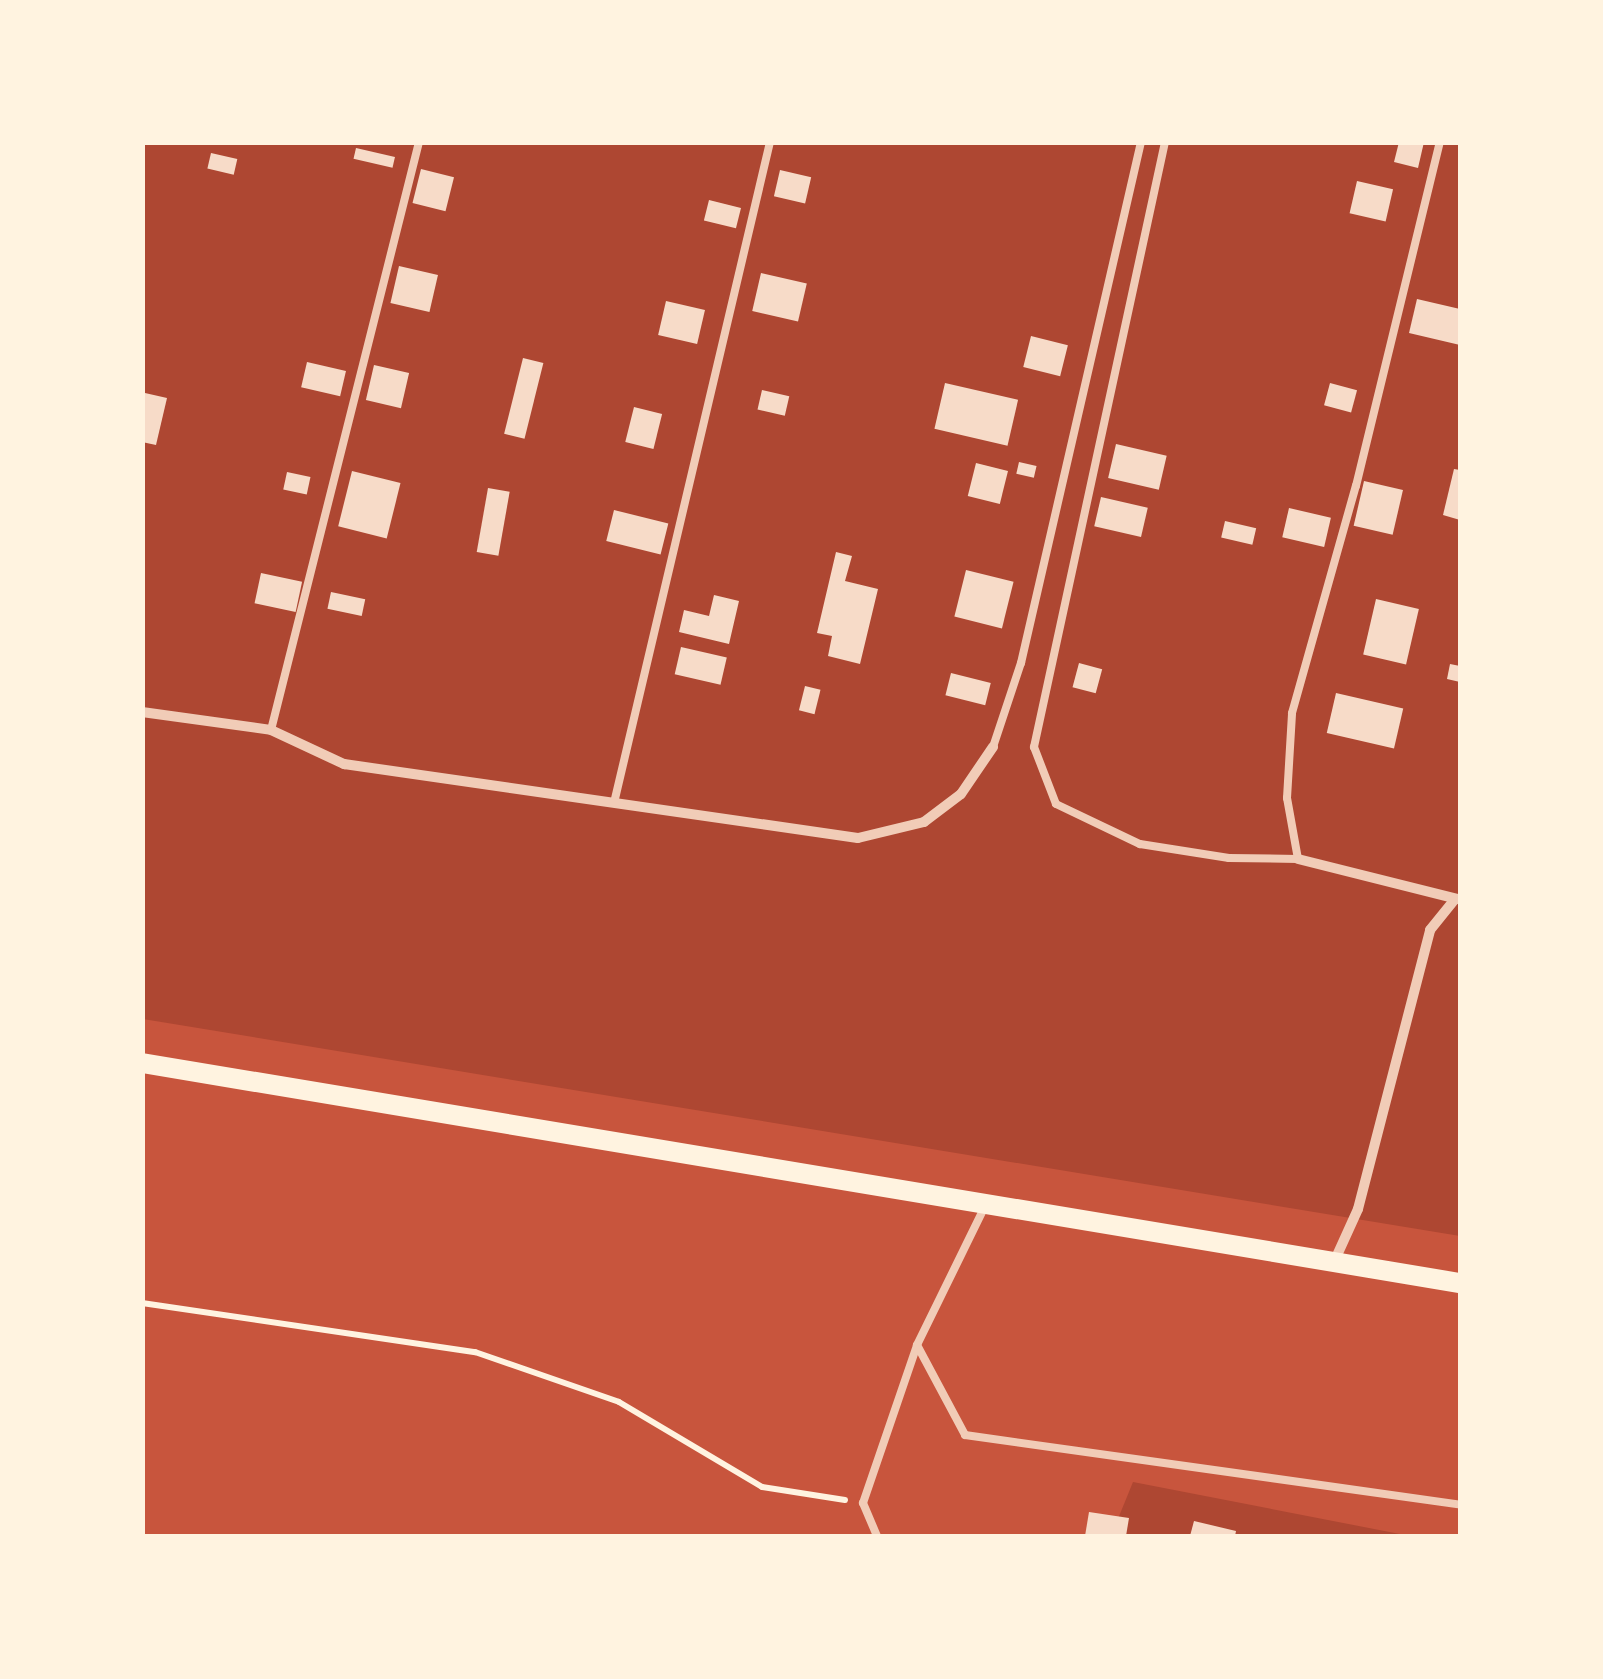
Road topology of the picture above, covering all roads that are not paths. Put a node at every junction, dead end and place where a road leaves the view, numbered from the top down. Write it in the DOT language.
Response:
graph roads {
  1 [pos="419,142"];
  2 [pos="770,142"];
  3 [pos="1141,142"];
  4 [pos="1165,142"];
  5 [pos="1440,142"];
  6 [pos="142,712"];
  7 [pos="271,730"];
  8 [pos="992,747"];
  9 [pos="614,803"];
  10 [pos="1298,859"];
  11 [pos="1459,897"];
  12 [pos="142,1063"];
  13 [pos="986,1206"];
  14 [pos="1333,1262"];
  15 [pos="1460,1283"];
  16 [pos="917,1345"];
  17 [pos="1460,1505"];
  18 [pos="877,1536"];
  1 -- 7 [label="lane"];
  2 -- 9 [label="lane"];
  3 -- 8 [label="lane"];
  4 -- 10 [label="lane"];
  5 -- 10 [label="lane"];
  6 -- 7 [label="street"];
  7 -- 9 [label="street"];
  8 -- 9 [label="street"];
  10 -- 11 [label="street"];
  11 -- 14 [label="street"];
  12 -- 13 [label="main road"];
  13 -- 14 [label="main road"];
  13 -- 16 [label="lane"];
  14 -- 15 [label="main road"];
  16 -- 17 [label="lane"];
  16 -- 18 [label="lane"];
}
